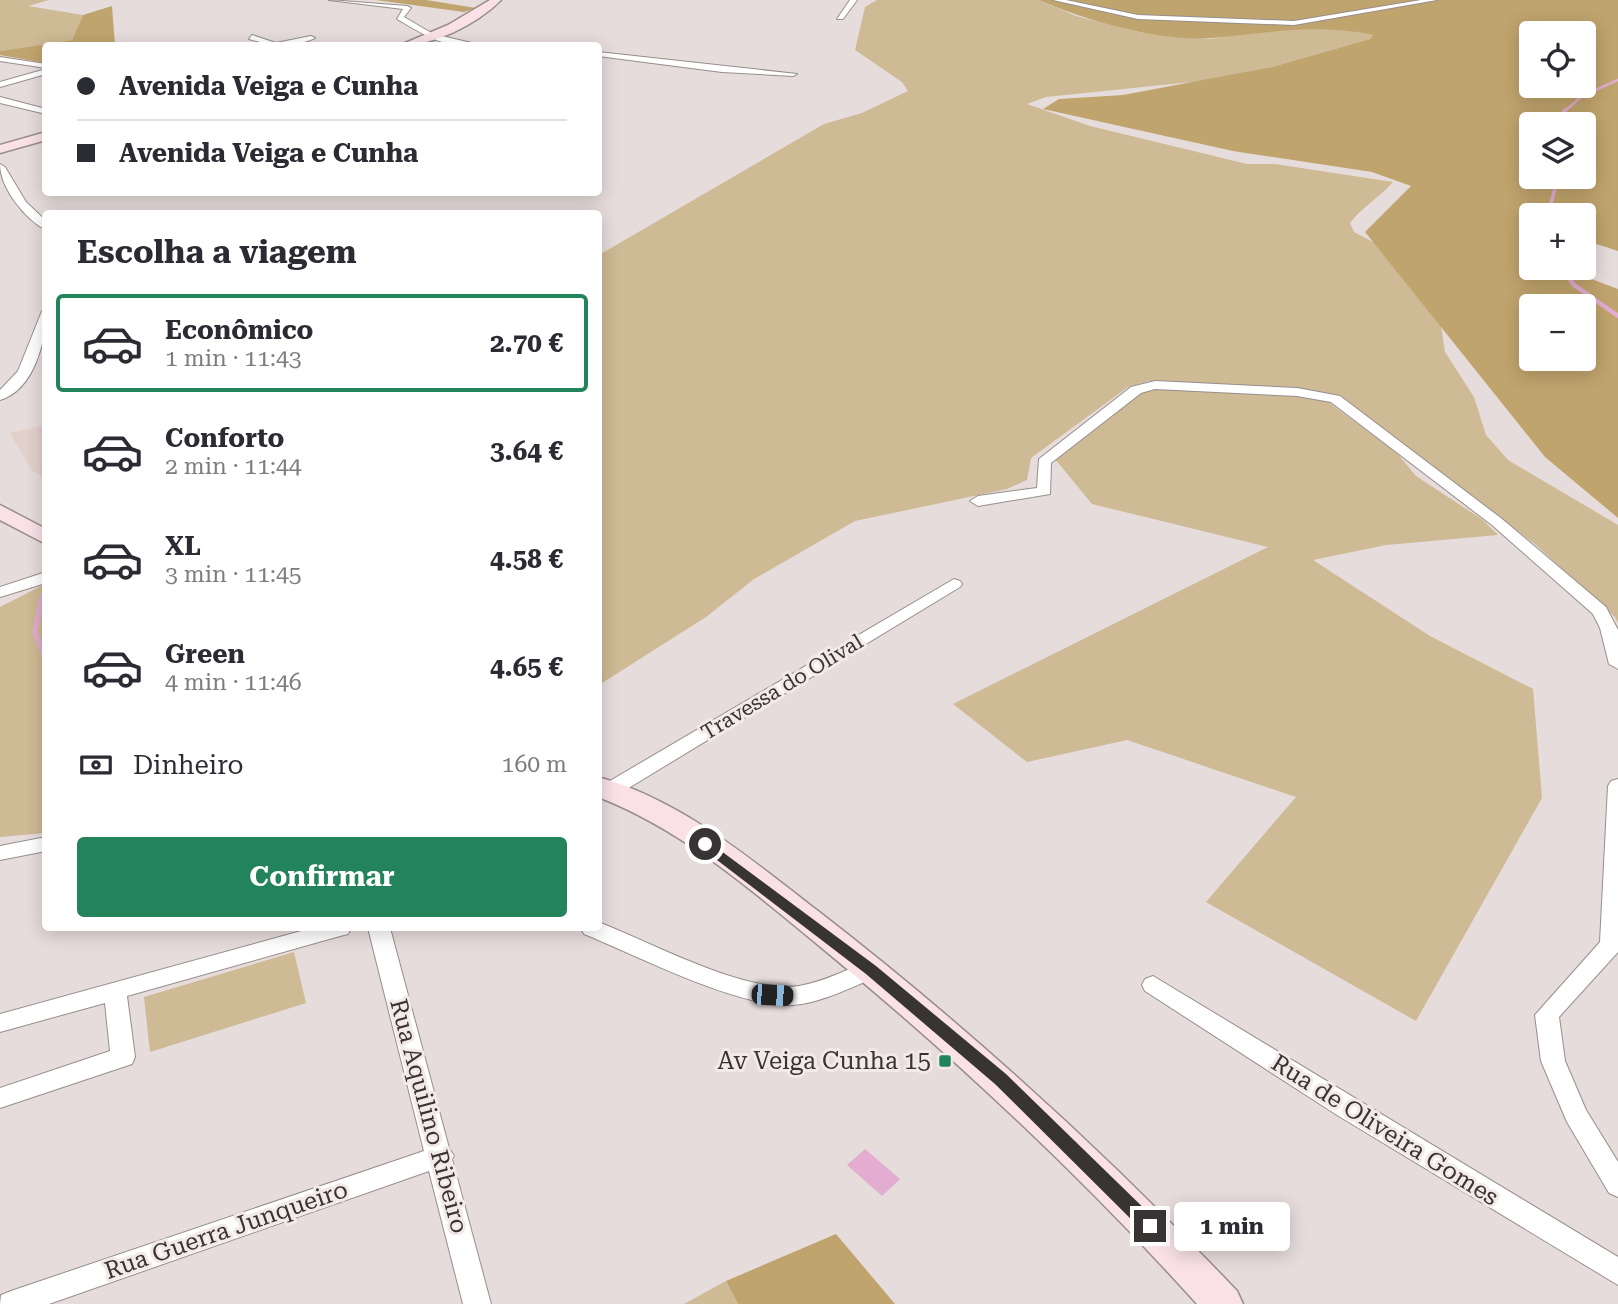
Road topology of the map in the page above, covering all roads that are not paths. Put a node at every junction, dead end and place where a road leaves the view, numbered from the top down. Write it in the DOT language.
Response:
graph roads {
  1 [pos="332,0"];
  2 [pos="496,0"];
  3 [pos="854,0"];
  4 [pos="1056,0"];
  5 [pos="1434,0"];
  6 [pos="841,17"];
  7 [pos="252,37"];
  8 [pos="429,37"];
  9 [pos="311,38"];
  10 [pos="266,42"];
  11 [pos="290,42"];
  12 [pos="415,42"];
  13 [pos="463,42"];
  14 [pos="602,55"];
  15 [pos="0,59"];
  16 [pos="23,62"];
  17 [pos="42,67"];
  18 [pos="0,69"];
  19 [pos="42,69"];
  20 [pos="793,74"];
  21 [pos="0,85"];
  22 [pos="0,100"];
  23 [pos="42,111"];
  24 [pos="42,137"];
  25 [pos="0,149"];
  26 [pos="0,167"];
  27 [pos="42,223"];
  28 [pos="42,326"];
  29 [pos="0,396"];
  30 [pos="978,502"];
  31 [pos="0,511"];
  32 [pos="42,536"];
  33 [pos="42,579"];
  34 [pos="954,584"];
  35 [pos="0,592"];
  36 [pos="1618,664"];
  37 [pos="1618,786"];
  38 [pos="604,788"];
  39 [pos="42,845"];
  40 [pos="0,853"];
  41 [pos="329,931"];
  42 [pos="380,931"];
  43 [pos="600,931"];
  44 [pos="871,970"];
  45 [pos="1153,985"];
  46 [pos="115,990"];
  47 [pos="0,1023"];
  48 [pos="0,1098"];
  49 [pos="441,1156"];
  50 [pos="1618,1185"];
  51 [pos="1618,1272"];
  52 [pos="11,1304"];
  53 [pos="477,1304"];
  54 [pos="1223,1304"];
  1 -- 8 [label="street"];
  2 -- 8 [label="street"];
  3 -- 6 [label="street"];
  4 -- 5 [label="street"];
  7 -- 10 [label="street"];
  8 -- 12 [label="street"];
  8 -- 13 [label="street"];
  9 -- 11 [label="street"];
  14 -- 20 [label="street"];
  15 -- 16 [label="street"];
  16 -- 17 [label="street"];
  16 -- 18 [label="street"];
  19 -- 21 [label="street"];
  22 -- 23 [label="street"];
  24 -- 25 [label="street"];
  26 -- 27 [label="street"];
  28 -- 29 [label="street"];
  30 -- 36 [label="street"];
  31 -- 32 [label="street"];
  33 -- 35 [label="street"];
  34 -- 38 [label="street, Travessa do Olival"];
  37 -- 50 [label="street"];
  38 -- 44 [label="street"];
  39 -- 40 [label="street"];
  41 -- 46 [label="street"];
  42 -- 49 [label="street, Rua Aquilino Ribeiro"];
  43 -- 44 [label="street"];
  44 -- 54 [label="street"];
  45 -- 51 [label="street, Rua de Oliveira Gomes"];
  46 -- 47 [label="street"];
  46 -- 48 [label="street"];
  49 -- 52 [label="street, Rua Guerra Junqueiro"];
  49 -- 53 [label="street, Rua Aquilino Ribeiro"];
}
